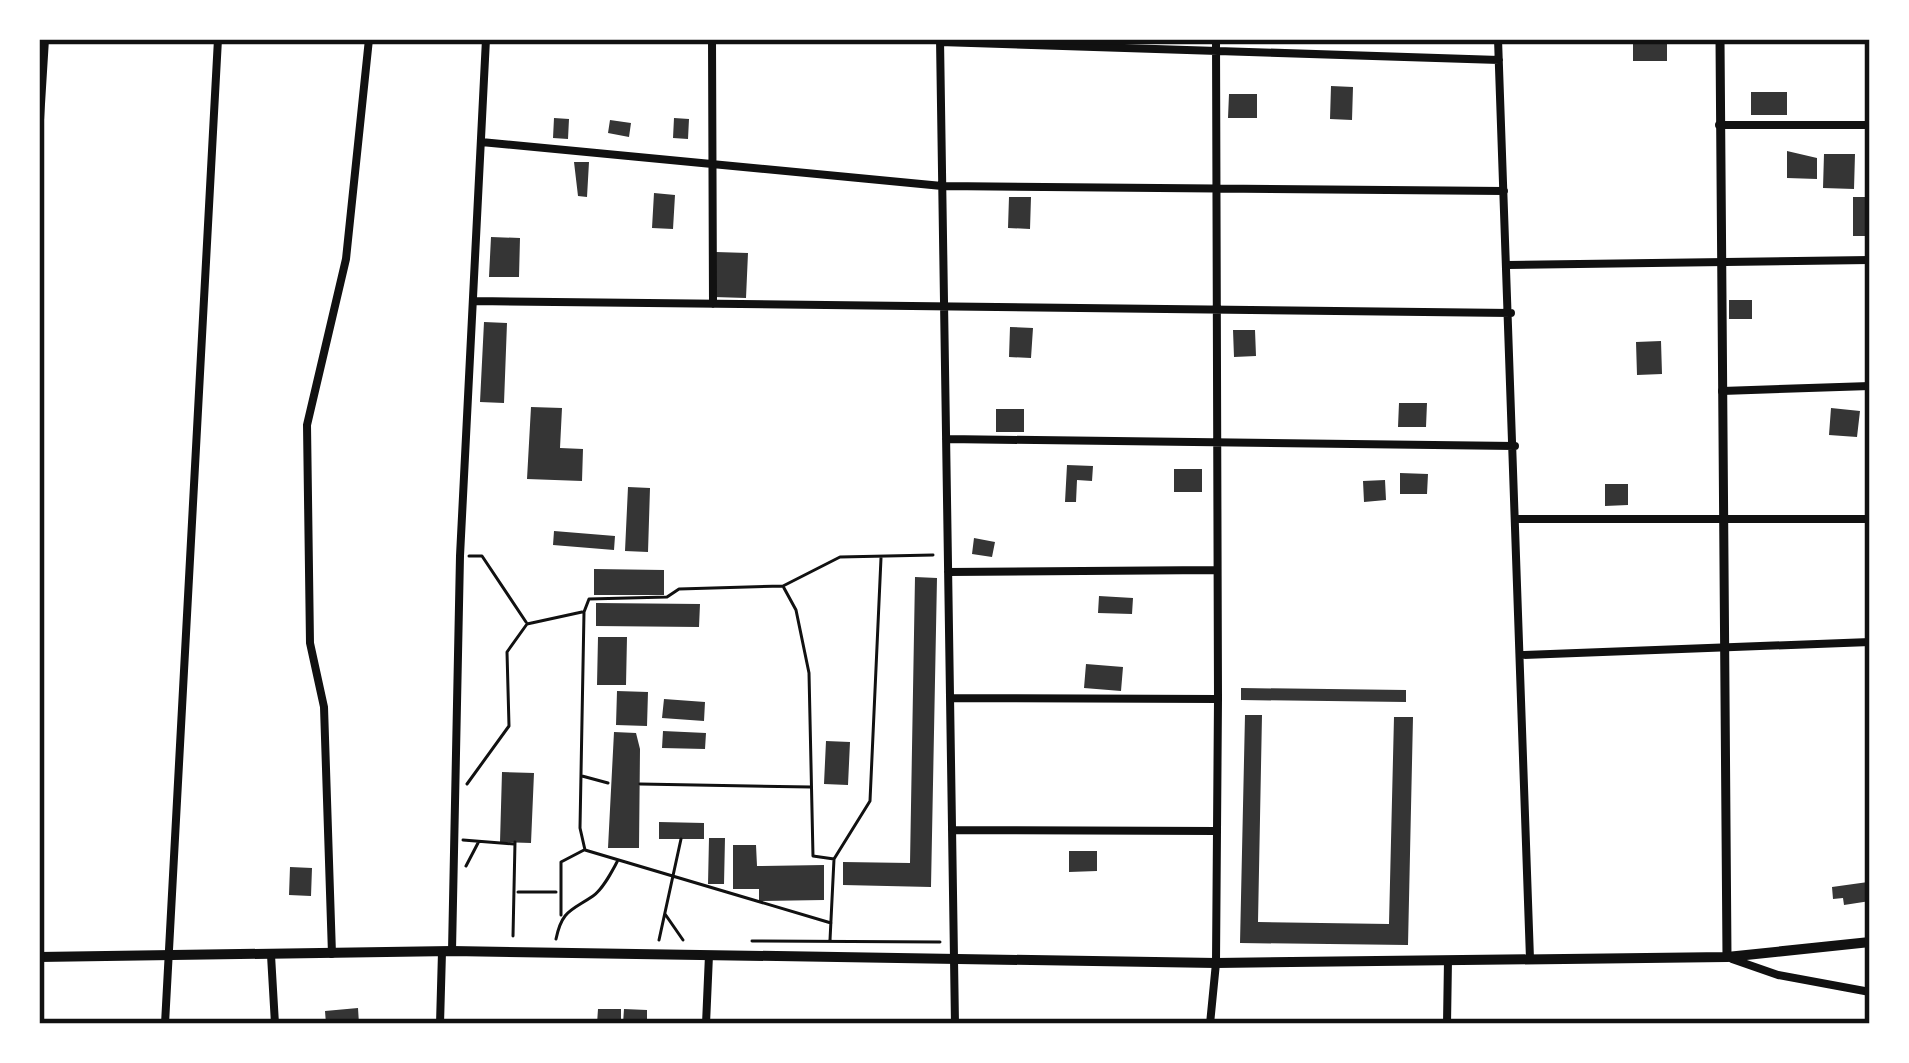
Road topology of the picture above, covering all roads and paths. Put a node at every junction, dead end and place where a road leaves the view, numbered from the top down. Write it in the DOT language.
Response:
graph roads {
  1 [pos="45,39"];
  2 [pos="218,39"];
  3 [pos="369,39"];
  4 [pos="486,39"];
  5 [pos="712,39"];
  6 [pos="1216,39"];
  7 [pos="1498,39"];
  8 [pos="1720,39"];
  9 [pos="940,40"];
  10 [pos="1216,52"];
  11 [pos="1499,60"];
  12 [pos="1719,125"];
  13 [pos="1870,125"];
  14 [pos="39,136"];
  15 [pos="481,142"];
  16 [pos="711,164"];
  17 [pos="942,186"];
  18 [pos="1216,190"];
  19 [pos="1504,191"];
  20 [pos="1870,260"];
  21 [pos="1720,265"];
  22 [pos="1508,266"];
  23 [pos="475,301"];
  24 [pos="713,304"];
  25 [pos="944,308"];
  26 [pos="1216,312"];
  27 [pos="1510,313"];
  28 [pos="1870,386"];
  29 [pos="1721,391"];
  30 [pos="946,440"];
  31 [pos="1216,442"];
  32 [pos="1515,446"];
  33 [pos="1517,519"];
  34 [pos="1870,520"];
  35 [pos="1723,523"];
  36 [pos="947,555"];
  37 [pos="460,556"];
  38 [pos="881,556"];
  39 [pos="1216,570"];
  40 [pos="947,572"];
  41 [pos="783,586"];
  42 [pos="584,612"];
  43 [pos="527,624"];
  44 [pos="1870,642"];
  45 [pos="1724,644"];
  46 [pos="1521,655"];
  47 [pos="952,698"];
  48 [pos="1218,699"];
  49 [pos="580,776"];
  50 [pos="608,783"];
  51 [pos="640,784"];
  52 [pos="813,787"];
  53 [pos="457,797"];
  54 [pos="952,830"];
  55 [pos="1216,831"];
  56 [pos="681,839"];
  57 [pos="456,840"];
  58 [pos="479,841"];
  59 [pos="585,850"];
  60 [pos="834,859"];
  61 [pos="618,861"];
  62 [pos="455,872"];
  63 [pos="673,874"];
  64 [pos="514,892"];
  65 [pos="558,892"];
  66 [pos="664,914"];
  67 [pos="561,916"];
  68 [pos="831,923"];
  69 [pos="512,940"];
  70 [pos="830,940"];
  71 [pos="556,941"];
  72 [pos="658,942"];
  73 [pos="684,942"];
  74 [pos="1870,942"];
  75 [pos="447,951"];
  76 [pos="332,954"];
  77 [pos="709,954"];
  78 [pos="271,955"];
  79 [pos="168,957"];
  80 [pos="1727,957"];
  81 [pos="39,958"];
  82 [pos="1530,959"];
  83 [pos="954,960"];
  84 [pos="1448,961"];
  85 [pos="1216,963"];
  86 [pos="1870,992"];
  87 [pos="165,1024"];
  88 [pos="275,1024"];
  89 [pos="440,1024"];
  90 [pos="706,1024"];
  91 [pos="955,1024"];
  92 [pos="1210,1024"];
  93 [pos="1447,1024"];
  1 -- 14 [label="street"];
  2 -- 79 [label="street"];
  3 -- 76 [label="street"];
  4 -- 15 [label="street"];
  5 -- 16 [label="street"];
  6 -- 10 [label="street"];
  7 -- 11 [label="street"];
  8 -- 12 [label="street"];
  9 -- 10 [label="street"];
  9 -- 17 [label="street"];
  10 -- 11 [label="street"];
  10 -- 18 [label="street"];
  11 -- 19 [label="street"];
  12 -- 13 [label="street"];
  12 -- 21 [label="street"];
  15 -- 16 [label="street"];
  15 -- 23 [label="street"];
  16 -- 17 [label="street"];
  16 -- 24 [label="street"];
  17 -- 18 [label="street"];
  17 -- 25 [label="street"];
  18 -- 19 [label="street"];
  18 -- 26 [label="street"];
  19 -- 22 [label="street"];
  20 -- 21 [label="street"];
  21 -- 22 [label="street"];
  21 -- 29 [label="street"];
  22 -- 27 [label="street"];
  23 -- 24 [label="street"];
  23 -- 37 [label="street"];
  24 -- 25 [label="street"];
  25 -- 26 [label="street"];
  25 -- 30 [label="street"];
  26 -- 27 [label="street"];
  26 -- 31 [label="street"];
  27 -- 32 [label="street"];
  28 -- 29 [label="street"];
  29 -- 35 [label="street"];
  30 -- 31 [label="street"];
  30 -- 36 [label="street"];
  31 -- 32 [label="street"];
  31 -- 39 [label="street"];
  32 -- 33 [label="street"];
  33 -- 35 [label="street"];
  33 -- 46 [label="street"];
  34 -- 35 [label="street"];
  35 -- 45 [label="street"];
  36 -- 38 [label="path"];
  36 -- 40 [label="street"];
  37 -- 43 [label="path"];
  37 -- 53 [label="street"];
  38 -- 41 [label="path"];
  38 -- 60 [label="path"];
  39 -- 40 [label="street"];
  39 -- 48 [label="street"];
  40 -- 47 [label="street"];
  41 -- 42 [label="path"];
  41 -- 52 [label="path"];
  42 -- 43 [label="path"];
  42 -- 49 [label="path"];
  43 -- 53 [label="path"];
  44 -- 45 [label="street"];
  45 -- 46 [label="street"];
  45 -- 80 [label="street"];
  46 -- 82 [label="street"];
  47 -- 48 [label="street"];
  47 -- 54 [label="street"];
  48 -- 55 [label="street"];
  49 -- 50 [label="path"];
  49 -- 59 [label="path"];
  51 -- 52 [label="path"];
  52 -- 60 [label="path"];
  53 -- 57 [label="street"];
  54 -- 55 [label="street"];
  54 -- 83 [label="street"];
  55 -- 85 [label="street"];
  56 -- 63 [label="path"];
  57 -- 58 [label="path"];
  57 -- 62 [label="street"];
  58 -- 62 [label="path"];
  58 -- 64 [label="path"];
  59 -- 61 [label="path"];
  59 -- 65 [label="path"];
  60 -- 68 [label="path"];
  61 -- 63 [label="path"];
  61 -- 67 [label="path"];
  62 -- 75 [label="street"];
  63 -- 66 [label="path"];
  63 -- 68 [label="path"];
  64 -- 65 [label="path"];
  64 -- 69 [label="path"];
  65 -- 67 [label="path"];
  66 -- 72 [label="path"];
  66 -- 73 [label="path"];
  67 -- 71 [label="path"];
  68 -- 70 [label="path"];
  74 -- 80 [label="main road"];
  75 -- 76 [label="main road"];
  75 -- 77 [label="main road"];
  75 -- 89 [label="street"];
  76 -- 78 [label="main road"];
  77 -- 83 [label="main road"];
  77 -- 90 [label="street"];
  78 -- 79 [label="main road"];
  78 -- 88 [label="street"];
  79 -- 81 [label="main road"];
  79 -- 87 [label="street"];
  80 -- 82 [label="main road"];
  80 -- 86 [label="street"];
  82 -- 84 [label="main road"];
  83 -- 85 [label="main road"];
  83 -- 91 [label="street"];
  84 -- 85 [label="main road"];
  84 -- 93 [label="street"];
  85 -- 92 [label="street"];
}
